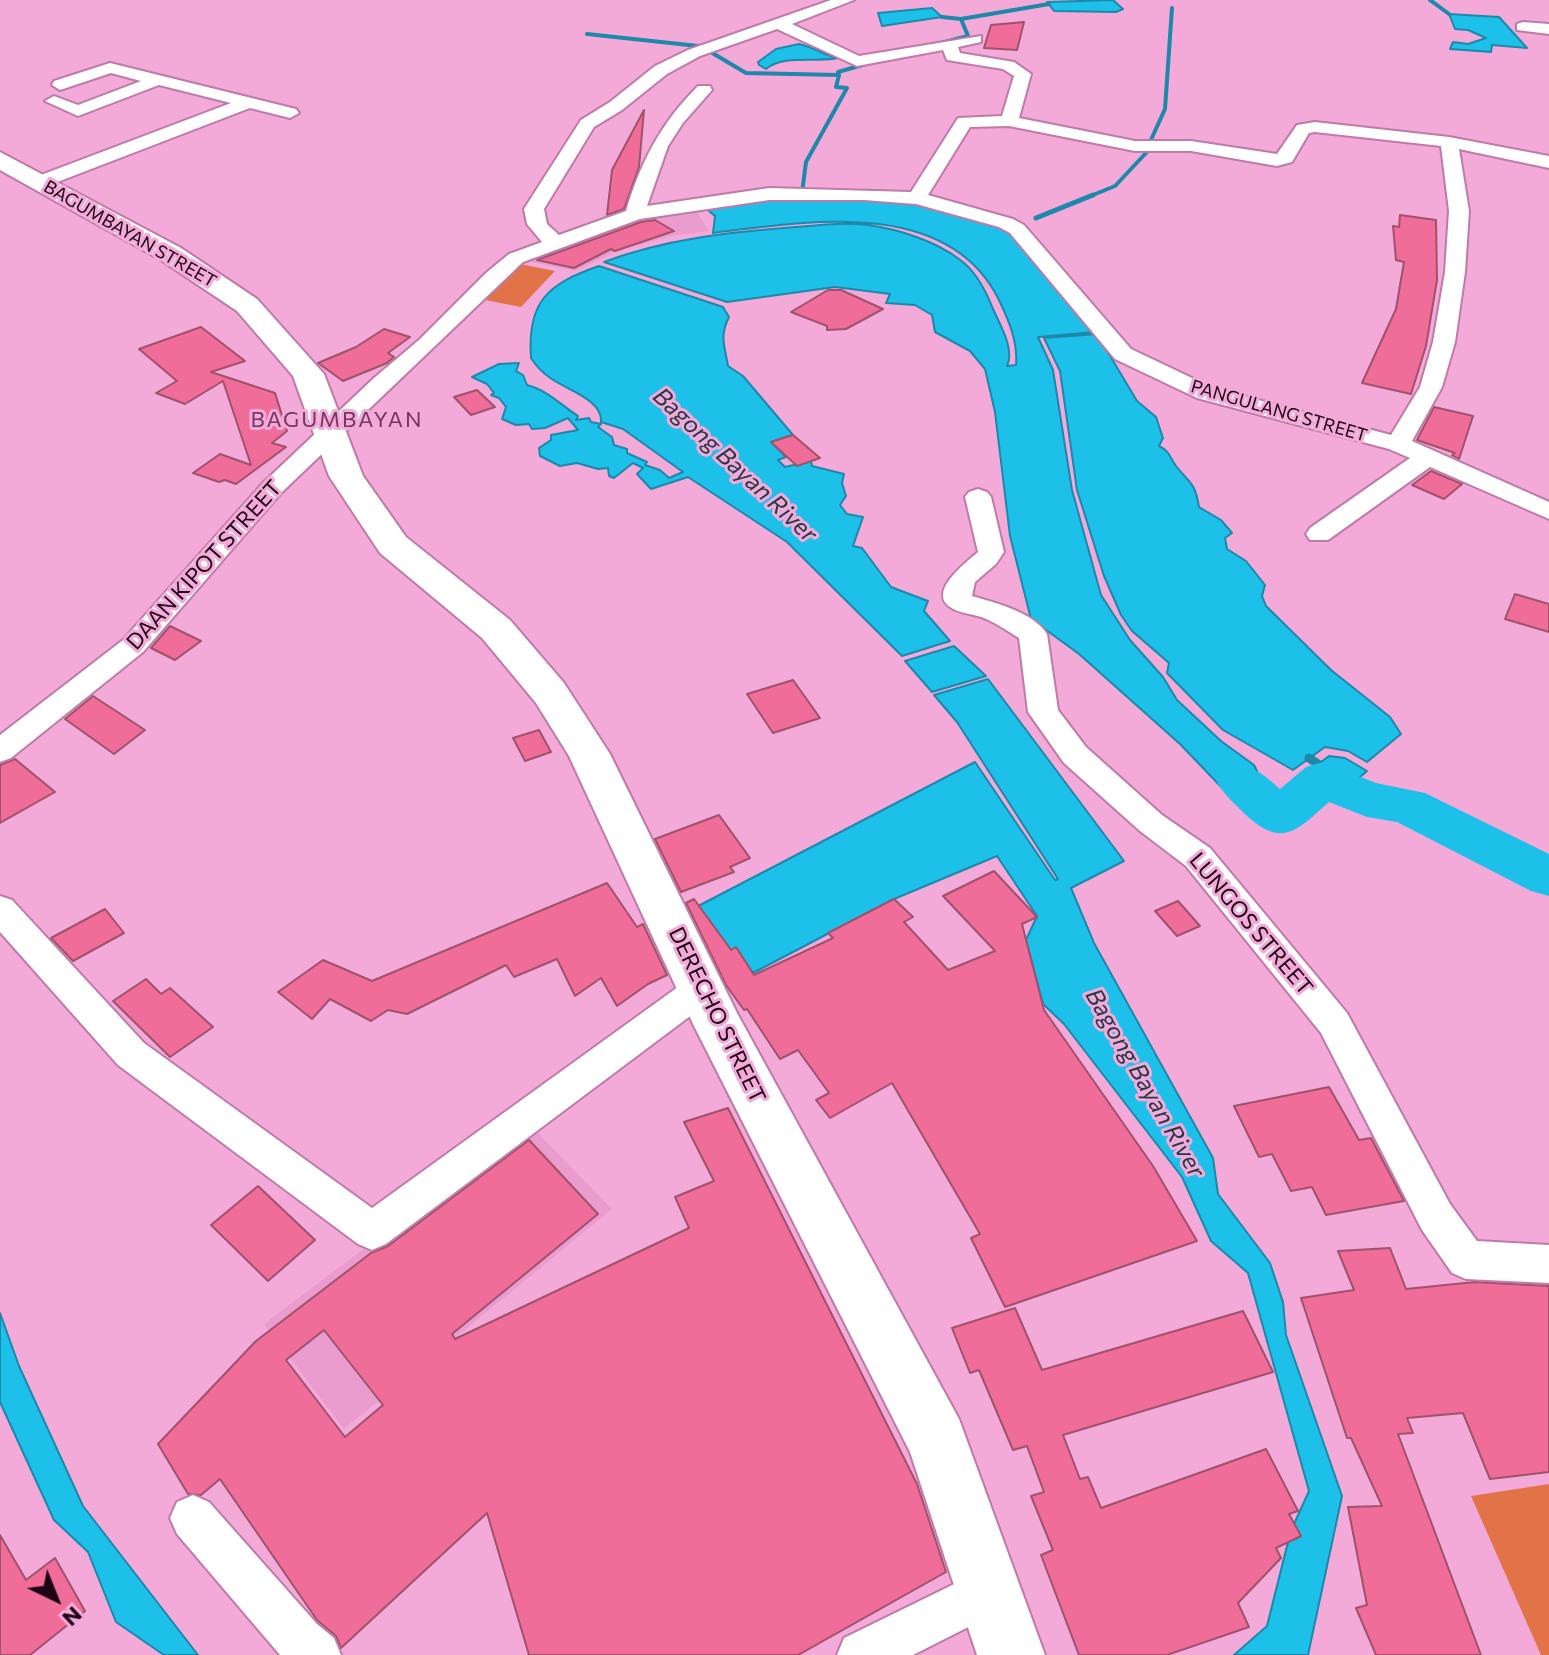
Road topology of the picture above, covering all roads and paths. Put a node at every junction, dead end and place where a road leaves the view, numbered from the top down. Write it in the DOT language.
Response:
graph roads {
  1 [pos="846,0"];
  2 [pos="826,3"];
  3 [pos="779,24"];
  4 [pos="1523,27"];
  5 [pos="1549,29"];
  6 [pos="975,39"];
  7 [pos="950,46"];
  8 [pos="160,79"];
  9 [pos="704,90"];
  10 [pos="248,103"];
  11 [pos="290,113"];
  12 [pos="1009,121"];
  13 [pos="1449,142"];
  14 [pos="0,160"];
  15 [pos="1549,162"];
  16 [pos="40,182"];
  17 [pos="917,198"];
  18 [pos="635,214"];
  19 [pos="555,242"];
  20 [pos="329,436"];
  21 [pos="1398,444"];
  22 [pos="1428,457"];
  23 [pos="978,497"];
  24 [pos="1549,511"];
  25 [pos="1319,534"];
  26 [pos="0,751"];
  27 [pos="0,909"];
  28 [pos="701,989"];
  29 [pos="1549,1264"];
  30 [pos="193,1518"];
  31 [pos="989,1591"];
  32 [pos="317,1655"];
  33 [pos="861,1655"];
  34 [pos="1011,1655"];
  1 -- 2 [label="street"];
  2 -- 3 [label="street"];
  3 -- 7 [label="street"];
  3 -- 19 [label="street"];
  4 -- 5 [label="street"];
  6 -- 7 [label="street"];
  7 -- 12 [label="street"];
  8 -- 8 [label="street"];
  8 -- 10 [label="street"];
  9 -- 18 [label="street"];
  10 -- 11 [label="street"];
  10 -- 16 [label="street"];
  12 -- 13 [label="street"];
  12 -- 17 [label="street"];
  13 -- 15 [label="street"];
  13 -- 21 [label="street"];
  14 -- 16 [label="main road, BAGUMBAYAN STREET"];
  16 -- 20 [label="main road, BAGUMBAYAN STREET"];
  17 -- 18 [label="street, PANGULANG STREET"];
  17 -- 21 [label="street, PANGULANG STREET"];
  18 -- 19 [label="street, PANGULANG STREET"];
  19 -- 20 [label="street, PANGULANG STREET"];
  20 -- 26 [label="street, DAAN KIPOT STREET"];
  20 -- 28 [label="main road, DERECHO STREET"];
  21 -- 22 [label="street, PANGULANG STREET"];
  22 -- 24 [label="street, PANGULANG STREET"];
  22 -- 25 [label="street"];
  23 -- 29 [label="street, LUNGOS STREET"];
  27 -- 28 [label="street"];
  28 -- 31 [label="main road, DERECHO STREET"];
  30 -- 32 [label="street"];
  31 -- 33 [label="street"];
  31 -- 34 [label="main road, DERECHO STREET"];
}
